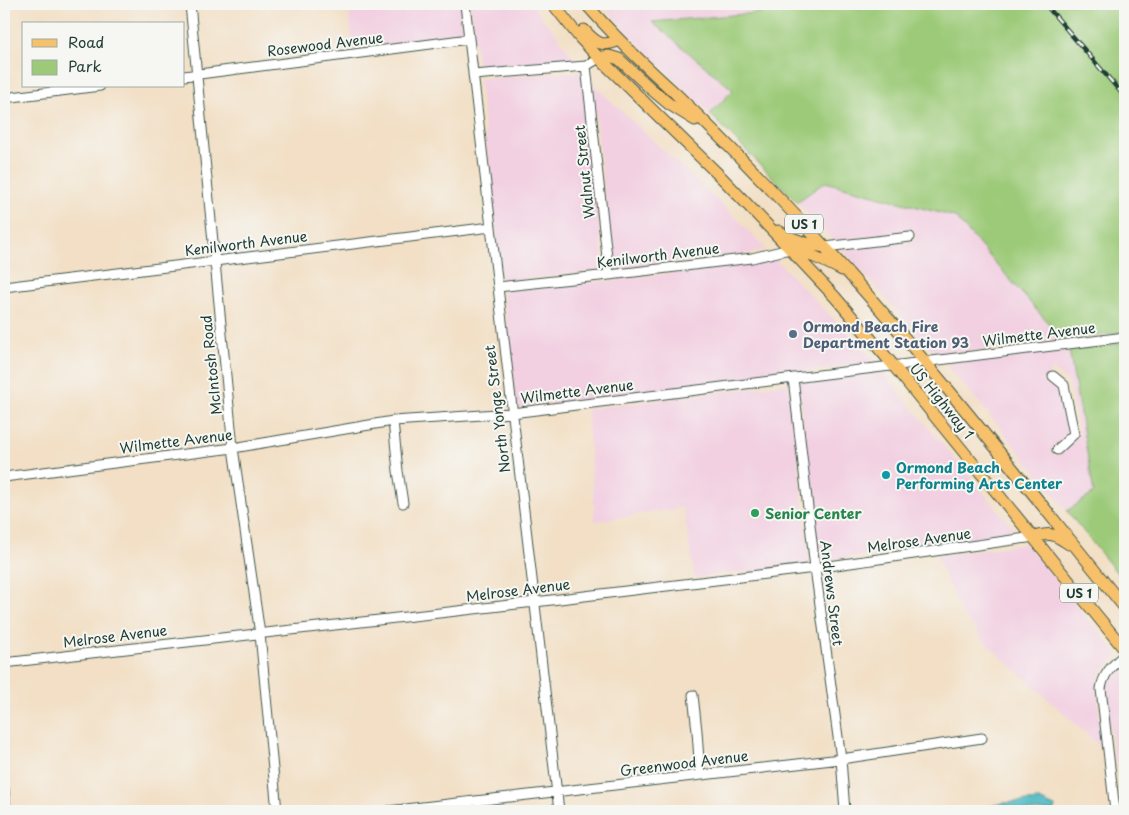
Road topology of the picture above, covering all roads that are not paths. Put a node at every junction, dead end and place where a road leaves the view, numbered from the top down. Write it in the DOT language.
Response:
graph roads {
  1 [pos="190,4"];
  2 [pos="465,4"];
  3 [pos="586,4"];
  4 [pos="556,8"];
  5 [pos="469,40"];
  6 [pos="619,40"];
  7 [pos="599,58"];
  8 [pos="586,66"];
  9 [pos="197,74"];
  10 [pos="474,75"];
  11 [pos="185,76"];
  12 [pos="84,88"];
  13 [pos="4,98"];
  14 [pos="711,130"];
  15 [pos="767,225"];
  16 [pos="491,227"];
  17 [pos="910,237"];
  18 [pos="825,247"];
  19 [pos="790,248"];
  20 [pos="215,261"];
  21 [pos="609,275"];
  22 [pos="850,275"];
  23 [pos="4,287"];
  24 [pos="498,287"];
  25 [pos="1125,338"];
  26 [pos="925,362"];
  27 [pos="893,365"];
  28 [pos="1053,376"];
  29 [pos="793,378"];
  30 [pos="512,413"];
  31 [pos="393,421"];
  32 [pos="233,448"];
  33 [pos="1057,450"];
  34 [pos="4,477"];
  35 [pos="403,503"];
  36 [pos="1034,537"];
  37 [pos="1078,549"];
  38 [pos="815,568"];
  39 [pos="535,602"];
  40 [pos="1125,608"];
  41 [pos="260,634"];
  42 [pos="1125,650"];
  43 [pos="1125,654"];
  44 [pos="4,663"];
  45 [pos="693,696"];
  46 [pos="982,738"];
  47 [pos="841,759"];
  48 [pos="700,775"];
  49 [pos="4,789"];
  50 [pos="556,792"];
  51 [pos="6,811"];
  52 [pos="277,811"];
  53 [pos="388,811"];
  54 [pos="559,811"];
  55 [pos="846,811"];
  56 [pos="1115,811"];
  1 -- 9 [label="street, McIntosh Road"];
  2 -- 5 [label="street, North Yonge Street"];
  3 -- 6 [label="main road, US 1"];
  4 -- 6 [label="main road"];
  4 -- 7 [label="main road, US 1"];
  5 -- 9 [label="street, Rosewood Avenue"];
  5 -- 10 [label="street, North Yonge Street"];
  6 -- 14 [label="main road, US Highway 1 / US 1"];
  7 -- 8 [label="street"];
  7 -- 14 [label="main road"];
  7 -- 15 [label="main road, US Highway 1 / US 1"];
  8 -- 10 [label="street"];
  8 -- 21 [label="street, Walnut Street"];
  9 -- 11 [label="street, Rosewood Avenue"];
  9 -- 20 [label="street, McIntosh Road"];
  10 -- 16 [label="street, North Yonge Street"];
  12 -- 13 [label="street"];
  14 -- 18 [label="main road, US Highway 1 / US 1"];
  15 -- 18 [label="main road"];
  15 -- 19 [label="main road, US Highway 1 / US 1"];
  16 -- 20 [label="street, Kenilworth Avenue"];
  16 -- 24 [label="street, North Yonge Street"];
  17 -- 18 [label="street"];
  18 -- 22 [label="main road, US Highway 1 / US 1"];
  19 -- 21 [label="street, Kenilworth Avenue"];
  19 -- 22 [label="main road"];
  19 -- 27 [label="main road, US Highway 1 / US 1"];
  20 -- 23 [label="street, Kenilworth Avenue"];
  20 -- 32 [label="street, McIntosh Road"];
  21 -- 24 [label="street, Kenilworth Avenue"];
  22 -- 26 [label="main road, US Highway 1 / US 1"];
  24 -- 30 [label="street, North Yonge Street"];
  25 -- 26 [label="street, Wilmette Avenue"];
  26 -- 27 [label="street, Wilmette Avenue"];
  26 -- 37 [label="main road, US Highway 1 / US 1"];
  27 -- 29 [label="street, Wilmette Avenue"];
  27 -- 36 [label="main road, US Highway 1 / US 1"];
  28 -- 33 [label="street"];
  29 -- 30 [label="street, Wilmette Avenue"];
  29 -- 38 [label="street, Andrews Street"];
  30 -- 31 [label="street, Wilmette Avenue"];
  30 -- 39 [label="street, North Yonge Street"];
  31 -- 32 [label="street, Wilmette Avenue"];
  31 -- 35 [label="street"];
  32 -- 34 [label="street, Wilmette Avenue"];
  32 -- 41 [label="street, McIntosh Road"];
  36 -- 37 [label="main road"];
  36 -- 38 [label="street, Melrose Avenue"];
  36 -- 42 [label="main road, US Highway 1 / US 1"];
  37 -- 40 [label="main road, US Highway 1 / US 1"];
  38 -- 39 [label="street, Melrose Avenue"];
  38 -- 47 [label="street, Andrews Street"];
  39 -- 41 [label="street, Melrose Avenue"];
  39 -- 50 [label="street, North Yonge Street"];
  41 -- 44 [label="street, Melrose Avenue"];
  41 -- 52 [label="street, McIntosh Road"];
  43 -- 56 [label="street"];
  45 -- 48 [label="street"];
  46 -- 47 [label="street, Greenwood Avenue"];
  47 -- 48 [label="street, Greenwood Avenue"];
  47 -- 55 [label="street, Andrews Street"];
  48 -- 50 [label="street, Greenwood Avenue"];
  49 -- 51 [label="street"];
  50 -- 53 [label="street, Greenwood Avenue"];
  50 -- 54 [label="street, North Yonge Street"];
}
